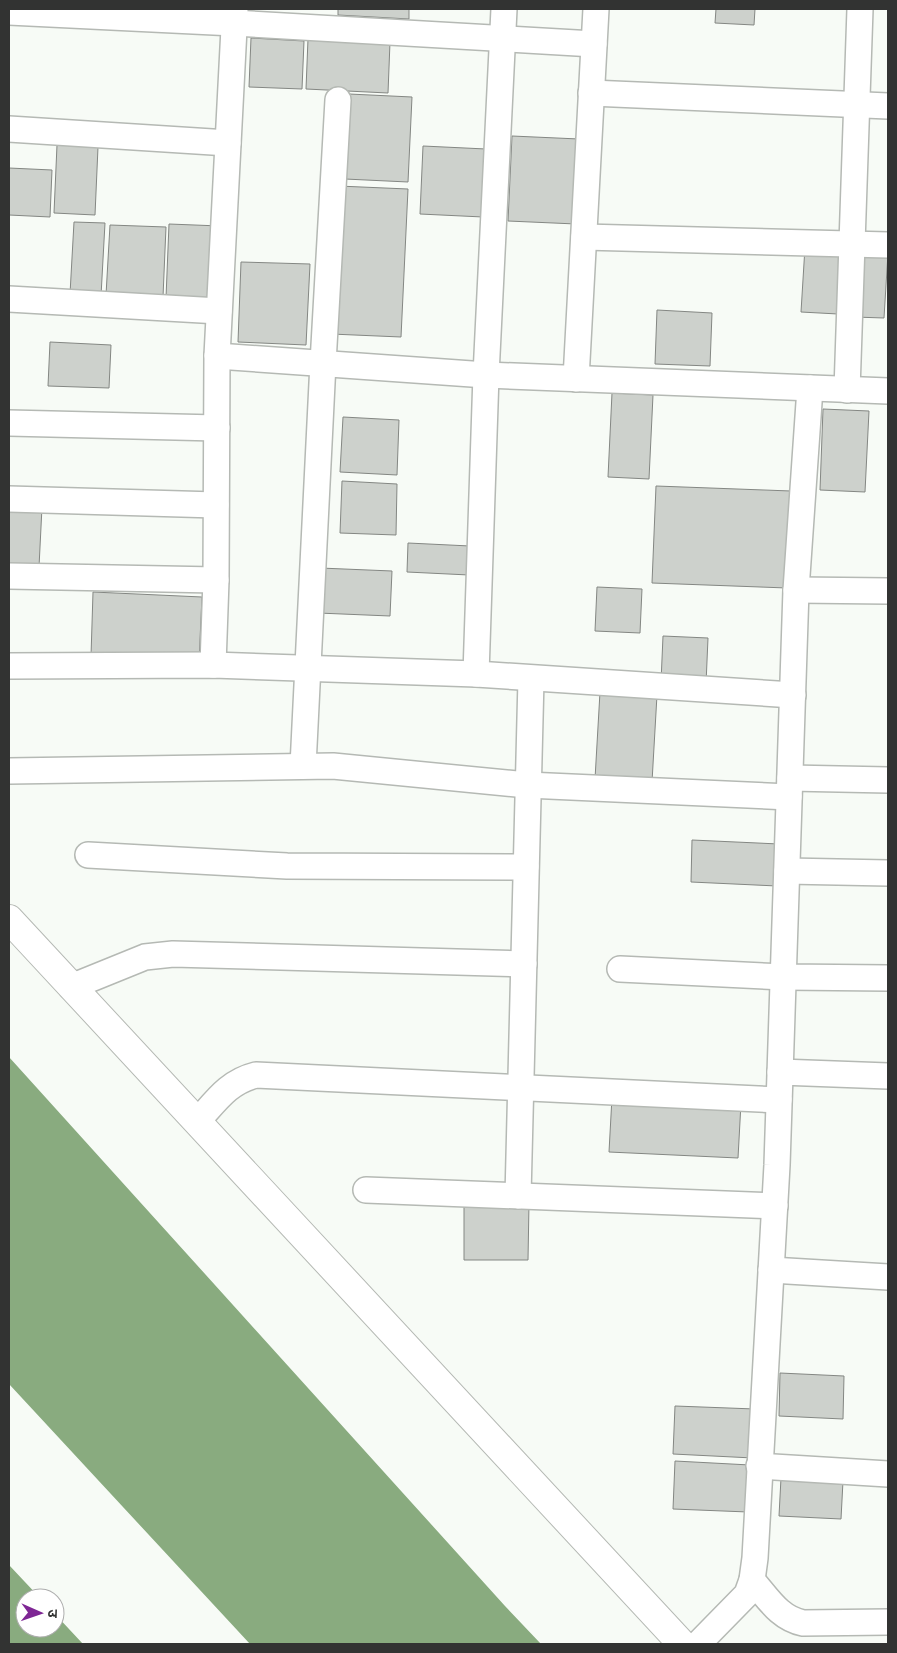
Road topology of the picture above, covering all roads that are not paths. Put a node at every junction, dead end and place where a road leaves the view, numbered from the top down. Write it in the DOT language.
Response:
graph roads {
  1 [pos="504,9"];
  2 [pos="596,9"];
  3 [pos="860,9"];
  4 [pos="9,12"];
  5 [pos="235,16"];
  6 [pos="502,39"];
  7 [pos="594,44"];
  8 [pos="591,93"];
  9 [pos="338,100"];
  10 [pos="857,105"];
  11 [pos="888,106"];
  12 [pos="9,129"];
  13 [pos="228,143"];
  14 [pos="584,237"];
  15 [pos="852,244"];
  16 [pos="888,245"];
  17 [pos="9,299"];
  18 [pos="219,311"];
  19 [pos="217,356"];
  20 [pos="322,363"];
  21 [pos="486,375"];
  22 [pos="576,379"];
  23 [pos="810,388"];
  24 [pos="847,390"];
  25 [pos="888,391"];
  26 [pos="9,423"];
  27 [pos="217,428"];
  28 [pos="9,499"];
  29 [pos="216,504"];
  30 [pos="9,576"];
  31 [pos="216,580"];
  32 [pos="796,590"];
  33 [pos="888,591"];
  34 [pos="9,666"];
  35 [pos="213,666"];
  36 [pos="308,668"];
  37 [pos="476,674"];
  38 [pos="531,679"];
  39 [pos="792,696"];
  40 [pos="303,766"];
  41 [pos="9,771"];
  42 [pos="888,780"];
  43 [pos="527,785"];
  44 [pos="790,788"];
  45 [pos="88,855"];
  46 [pos="526,867"];
  47 [pos="787,871"];
  48 [pos="888,873"];
  49 [pos="9,918"];
  50 [pos="524,964"];
  51 [pos="620,969"];
  52 [pos="784,977"];
  53 [pos="888,978"];
  54 [pos="72,987"];
  55 [pos="780,1072"];
  56 [pos="888,1076"];
  57 [pos="520,1088"];
  58 [pos="779,1100"];
  59 [pos="197,1122"];
  60 [pos="366,1190"];
  61 [pos="518,1196"];
  62 [pos="775,1206"];
  63 [pos="771,1270"];
  64 [pos="888,1277"];
  65 [pos="759,1466"];
  66 [pos="888,1474"];
  67 [pos="752,1580"];
  68 [pos="888,1622"];
  69 [pos="682,1644"];
  70 [pos="698,1644"];
  1 -- 6 [label="street"];
  2 -- 7 [label="street"];
  3 -- 10 [label="street"];
  4 -- 5 [label="street"];
  5 -- 6 [label="street"];
  5 -- 13 [label="street"];
  6 -- 7 [label="street"];
  6 -- 21 [label="street"];
  7 -- 8 [label="street"];
  8 -- 10 [label="street"];
  8 -- 14 [label="street"];
  9 -- 20 [label="street"];
  10 -- 11 [label="street"];
  10 -- 15 [label="street"];
  12 -- 13 [label="street"];
  13 -- 18 [label="street"];
  14 -- 15 [label="street"];
  14 -- 22 [label="street"];
  15 -- 16 [label="street"];
  15 -- 24 [label="street"];
  17 -- 18 [label="street"];
  18 -- 19 [label="street"];
  19 -- 20 [label="street"];
  19 -- 27 [label="street"];
  20 -- 21 [label="street"];
  20 -- 36 [label="street"];
  21 -- 22 [label="street"];
  21 -- 37 [label="street"];
  22 -- 23 [label="street"];
  23 -- 24 [label="street"];
  23 -- 32 [label="street"];
  24 -- 25 [label="street"];
  26 -- 27 [label="street"];
  27 -- 29 [label="street"];
  28 -- 29 [label="street"];
  29 -- 31 [label="street"];
  30 -- 31 [label="street"];
  31 -- 35 [label="street"];
  32 -- 33 [label="street"];
  32 -- 39 [label="street"];
  34 -- 35 [label="street"];
  35 -- 36 [label="street"];
  36 -- 37 [label="street"];
  36 -- 40 [label="street"];
  37 -- 38 [label="street"];
  38 -- 39 [label="street"];
  38 -- 43 [label="street"];
  39 -- 44 [label="street"];
  40 -- 41 [label="street"];
  40 -- 43 [label="street"];
  42 -- 44 [label="street"];
  43 -- 44 [label="street"];
  43 -- 46 [label="street"];
  44 -- 47 [label="street"];
  45 -- 46 [label="street"];
  46 -- 50 [label="street"];
  47 -- 48 [label="street"];
  47 -- 52 [label="street"];
  49 -- 54 [label="street"];
  50 -- 54 [label="street"];
  50 -- 57 [label="street"];
  51 -- 52 [label="street"];
  52 -- 53 [label="street"];
  52 -- 55 [label="street"];
  54 -- 59 [label="street"];
  55 -- 56 [label="street"];
  55 -- 58 [label="street"];
  57 -- 58 [label="street"];
  57 -- 59 [label="street"];
  57 -- 61 [label="street"];
  58 -- 62 [label="street"];
  59 -- 69 [label="street"];
  60 -- 61 [label="street"];
  61 -- 62 [label="street"];
  62 -- 63 [label="street"];
  63 -- 64 [label="street"];
  63 -- 65 [label="street"];
  65 -- 66 [label="street"];
  65 -- 67 [label="street"];
  67 -- 68 [label="street"];
  67 -- 70 [label="street"];
}
